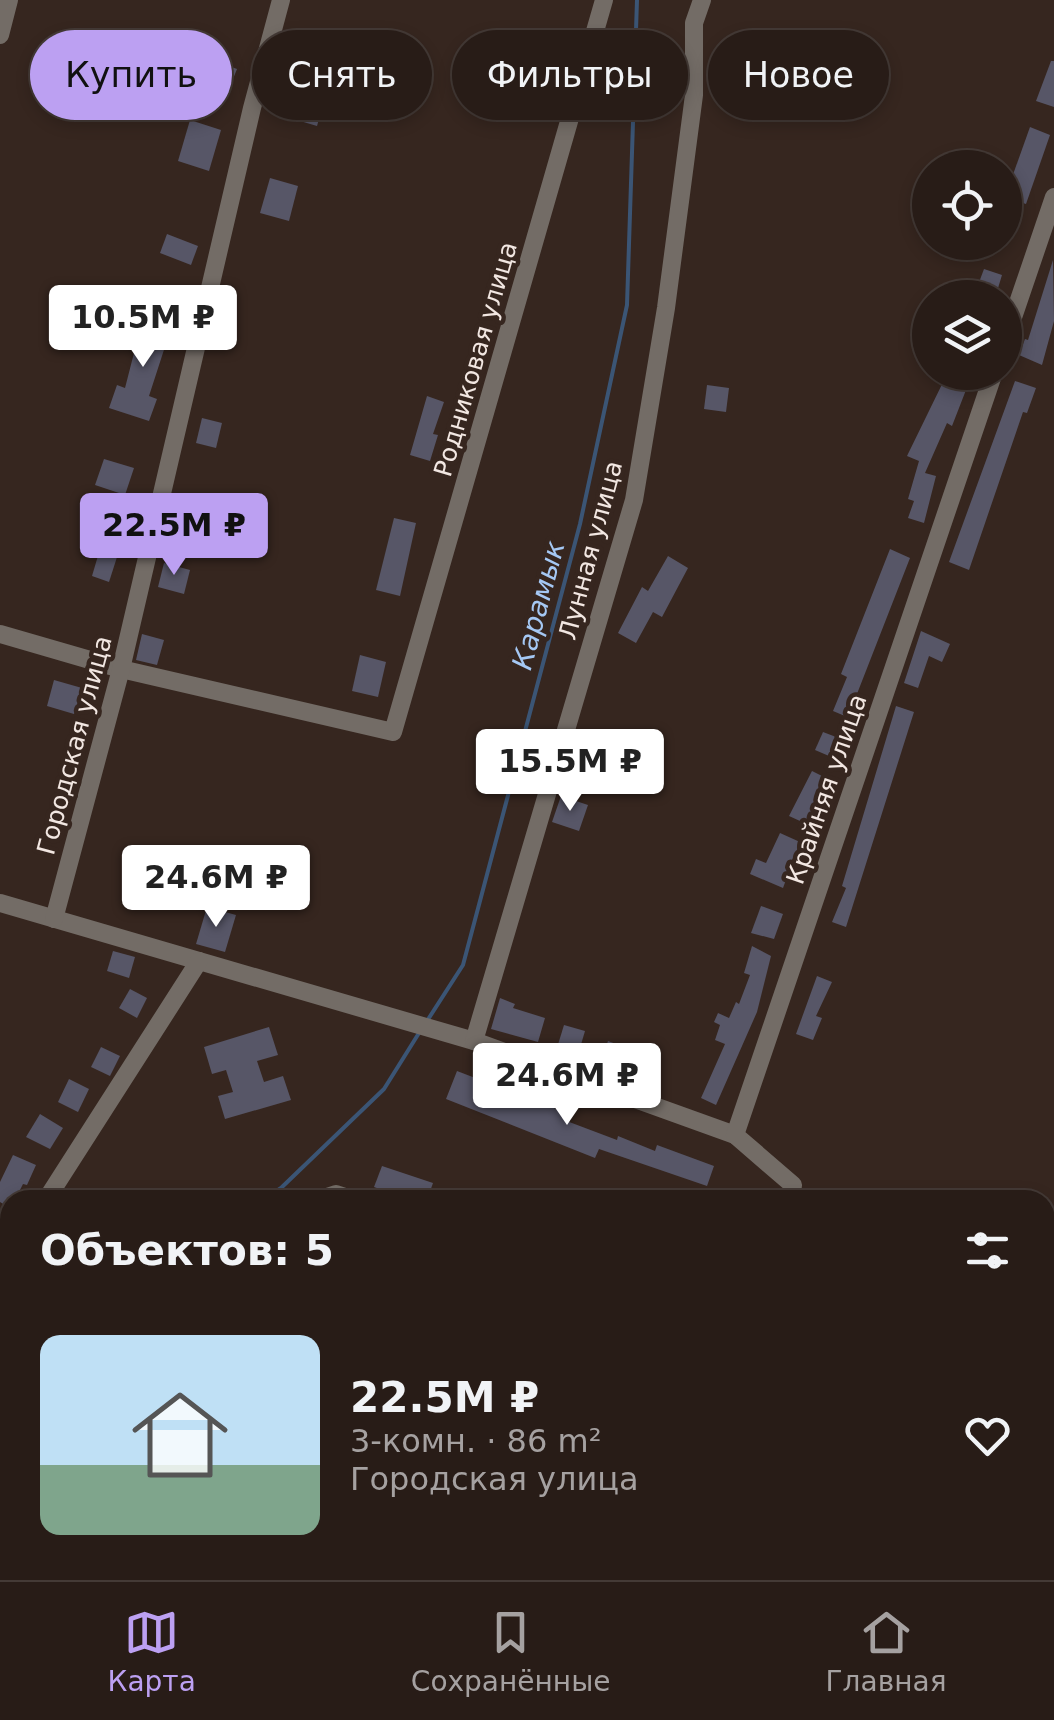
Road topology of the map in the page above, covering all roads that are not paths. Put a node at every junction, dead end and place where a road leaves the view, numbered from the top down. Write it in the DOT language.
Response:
graph roads {
  1 [pos="10,0"];
  2 [pos="281,0"];
  3 [pos="604,0"];
  4 [pos="702,0"];
  5 [pos="0,35"];
  6 [pos="1054,197"];
  7 [pos="1022,291"];
  8 [pos="988,390"];
  9 [pos="0,634"];
  10 [pos="122,669"];
  11 [pos="0,902"];
  12 [pos="54,919"];
  13 [pos="199,961"];
  14 [pos="474,1041"];
  15 [pos="735,1135"];
  16 [pos="52,1190"];
  17 [pos="792,1190"];
  1 -- 5 [label="street"];
  2 -- 10 [label="street, Городская улица"];
  3 -- 10 [label="street, Родниковая улица"];
  4 -- 14 [label="street, Лунная улица"];
  6 -- 7 [label="street"];
  8 -- 15 [label="street, Крайняя улица"];
  9 -- 10 [label="street"];
  10 -- 12 [label="street, Городская улица"];
  11 -- 12 [label="street"];
  12 -- 13 [label="street"];
  13 -- 14 [label="street"];
  13 -- 16 [label="street"];
  14 -- 15 [label="street"];
  15 -- 17 [label="street"];
}
